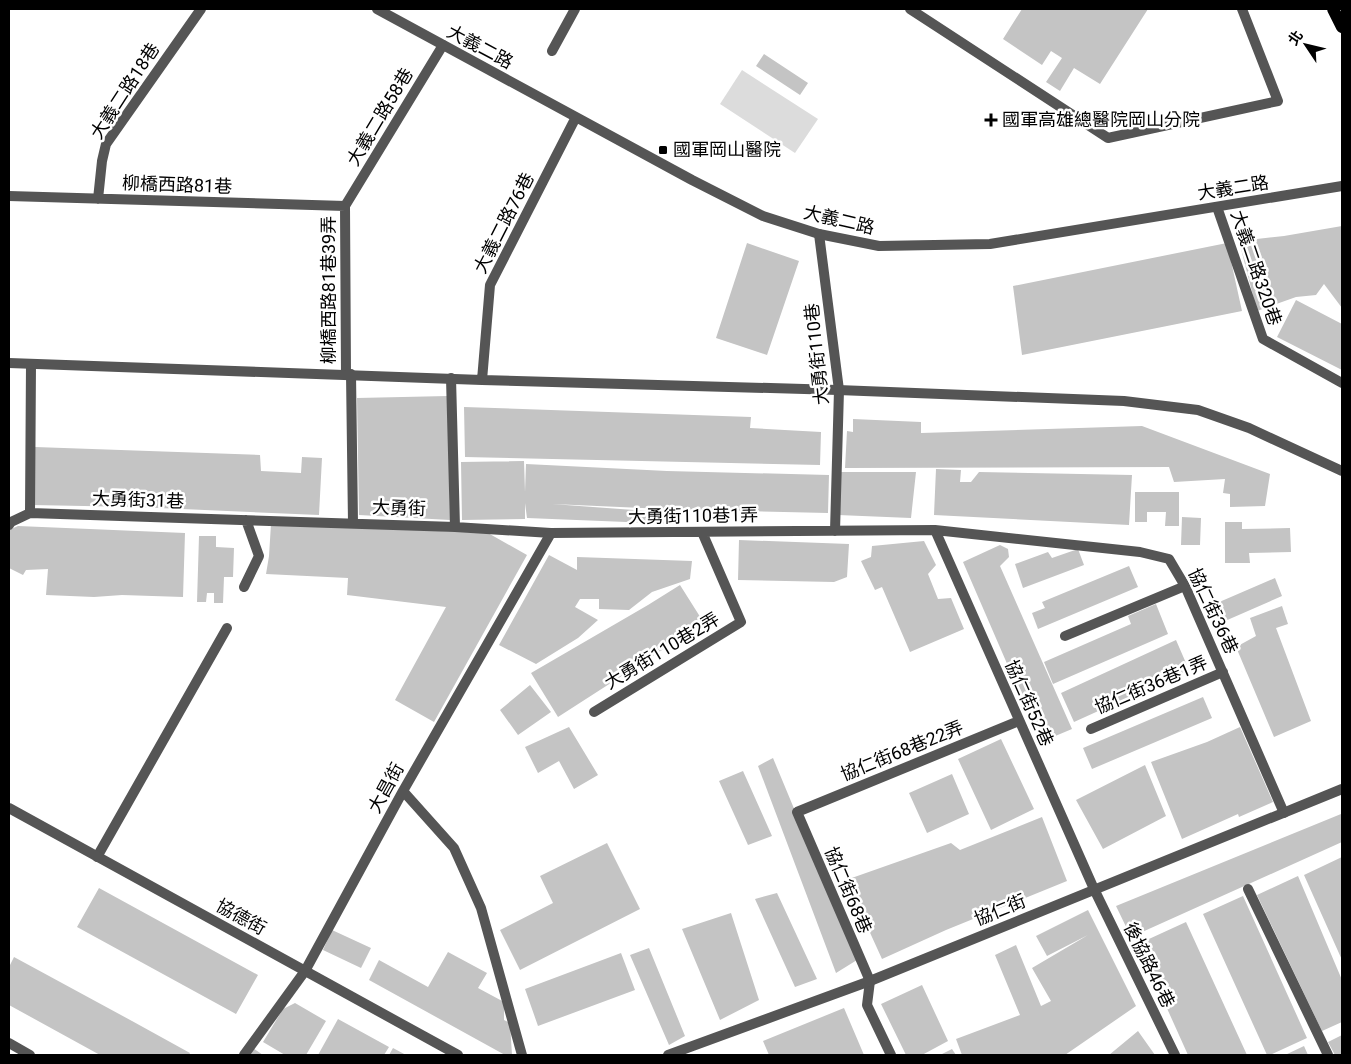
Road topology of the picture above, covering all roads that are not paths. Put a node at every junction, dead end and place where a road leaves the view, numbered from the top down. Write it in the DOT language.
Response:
graph roads {
  1 [pos="200,9"];
  2 [pos="377,9"];
  3 [pos="575,9"];
  4 [pos="910,9"];
  5 [pos="1242,9"];
  6 [pos="1333,9"];
  7 [pos="1342,27"];
  8 [pos="443,45"];
  9 [pos="552,51"];
  10 [pos="576,117"];
  11 [pos="1342,186"];
  12 [pos="9,196"];
  13 [pos="98,199"];
  14 [pos="345,206"];
  15 [pos="1217,207"];
  16 [pos="819,234"];
  17 [pos="9,363"];
  18 [pos="31,364"];
  19 [pos="348,374"];
  20 [pos="451,378"];
  21 [pos="482,380"];
  22 [pos="1342,383"];
  23 [pos="840,390"];
  24 [pos="1342,471"];
  25 [pos="30,512"];
  26 [pos="246,520"];
  27 [pos="353,523"];
  28 [pos="9,525"];
  29 [pos="455,526"];
  30 [pos="935,530"];
  31 [pos="835,531"];
  32 [pos="702,532"];
  33 [pos="552,534"];
  34 [pos="1185,586"];
  35 [pos="244,587"];
  36 [pos="227,628"];
  37 [pos="1065,636"];
  38 [pos="1223,672"];
  39 [pos="594,712"];
  40 [pos="1019,721"];
  41 [pos="1091,729"];
  42 [pos="1342,789"];
  43 [pos="403,791"];
  44 [pos="9,808"];
  45 [pos="796,812"];
  46 [pos="1284,813"];
  47 [pos="97,856"];
  48 [pos="1094,889"];
  49 [pos="1248,889"];
  50 [pos="305,971"];
  51 [pos="870,981"];
  52 [pos="9,1043"];
  53 [pos="30,1055"];
  54 [pos="244,1055"];
  55 [pos="458,1055"];
  56 [pos="522,1055"];
  57 [pos="668,1055"];
  58 [pos="891,1055"];
  59 [pos="1175,1055"];
  60 [pos="1328,1055"];
  1 -- 13 [label="street, 大義二路18巷"];
  2 -- 8 [label="street, 大義二路"];
  3 -- 9 [label="street"];
  4 -- 5 [label="street"];
  6 -- 7 [label="main road"];
  8 -- 10 [label="street, 大義二路"];
  8 -- 14 [label="street, 大義二路58巷"];
  10 -- 16 [label="street, 大義二路"];
  10 -- 21 [label="street, 大義二路76巷"];
  11 -- 15 [label="street, 大義二路"];
  12 -- 13 [label="street, 柳橋西路81巷"];
  13 -- 14 [label="street, 柳橋西路81巷"];
  14 -- 19 [label="street, 柳橋西路81巷39弄"];
  15 -- 16 [label="street, 大義二路"];
  15 -- 22 [label="street, 大義二路320巷"];
  16 -- 23 [label="street, 大勇街110巷"];
  17 -- 18 [label="street"];
  18 -- 19 [label="street"];
  18 -- 25 [label="street"];
  19 -- 20 [label="street"];
  19 -- 27 [label="street, 柳橋西路81巷39弄"];
  20 -- 21 [label="street"];
  20 -- 29 [label="street"];
  21 -- 23 [label="street"];
  23 -- 24 [label="street"];
  23 -- 31 [label="street, 大勇街110巷"];
  25 -- 26 [label="street, 大勇街31巷"];
  25 -- 28 [label="street"];
  26 -- 27 [label="street, 大勇街"];
  26 -- 35 [label="street"];
  27 -- 29 [label="street, 大勇街"];
  29 -- 33 [label="street, 大勇街"];
  30 -- 31 [label="street, 協仁街36巷"];
  30 -- 34 [label="street, 協仁街36巷"];
  30 -- 40 [label="street, 協仁街52巷"];
  31 -- 32 [label="street, 大勇街110巷1弄"];
  32 -- 33 [label="street, 大勇街110巷1弄"];
  32 -- 39 [label="street, 大勇街110巷2弄"];
  33 -- 43 [label="street, 大昌街"];
  34 -- 37 [label="street"];
  34 -- 38 [label="street, 協仁街36巷"];
  36 -- 47 [label="street"];
  38 -- 41 [label="street, 協仁街36巷1弄"];
  38 -- 46 [label="street, 協仁街36巷"];
  40 -- 45 [label="street, 協仁街68巷22弄"];
  40 -- 48 [label="street, 協仁街52巷"];
  42 -- 46 [label="street, 協仁街"];
  43 -- 50 [label="street, 大昌街"];
  43 -- 56 [label="street"];
  44 -- 47 [label="street, 協德街"];
  45 -- 51 [label="street, 協仁街68巷"];
  46 -- 48 [label="street, 協仁街"];
  47 -- 50 [label="street, 協德街"];
  48 -- 51 [label="street, 協仁街"];
  48 -- 59 [label="street, 後協路46巷"];
  49 -- 60 [label="street"];
  50 -- 54 [label="street, 大昌街"];
  50 -- 55 [label="street, 協德街"];
  51 -- 57 [label="street, 協仁街"];
  51 -- 58 [label="street"];
  52 -- 53 [label="street"];
}
